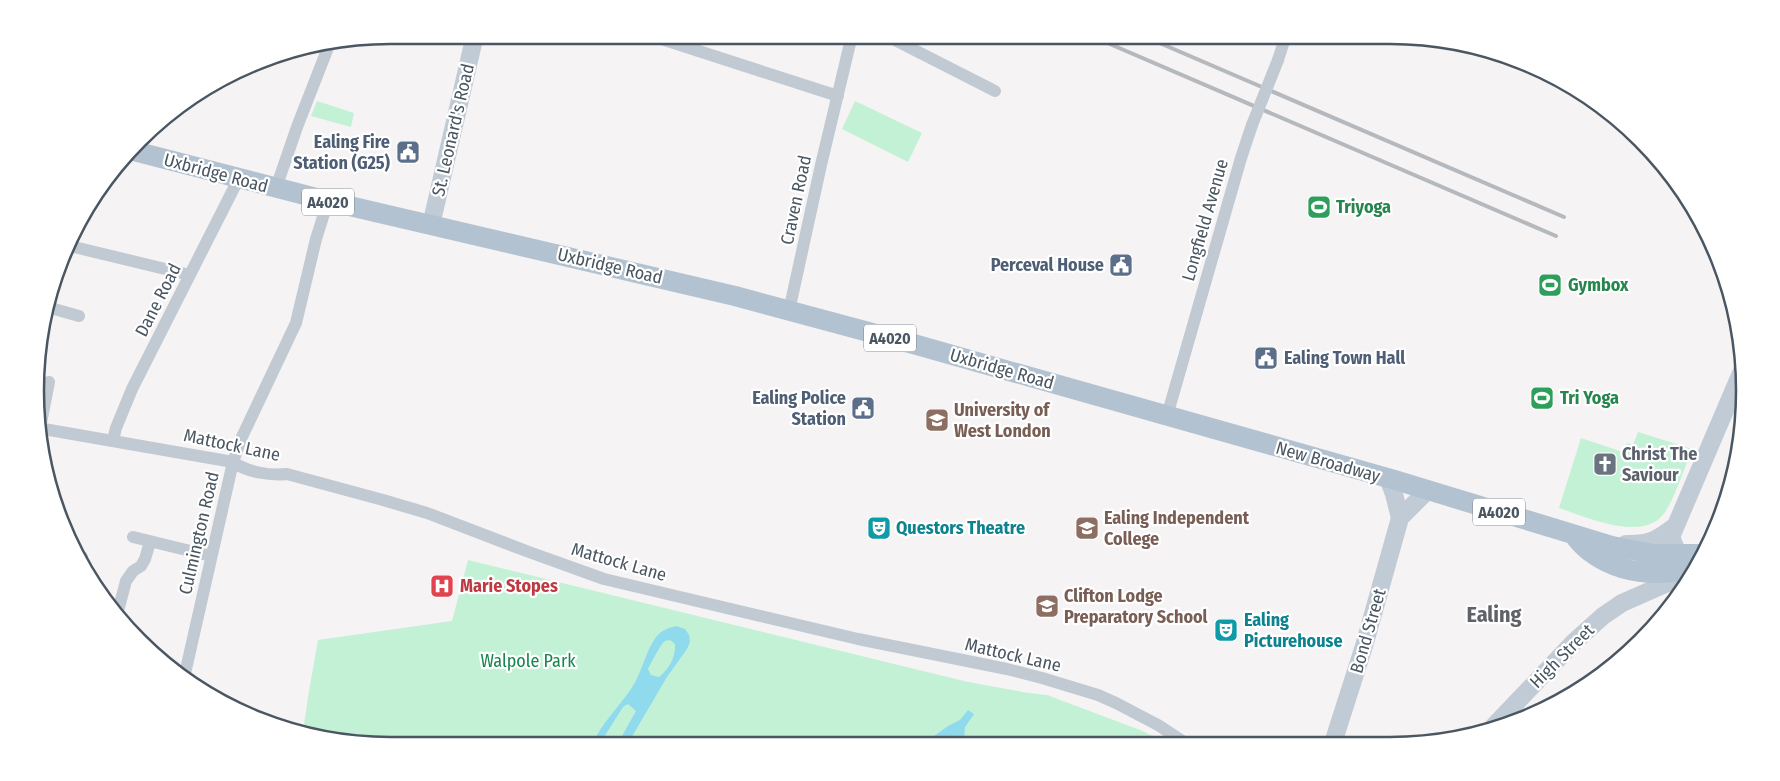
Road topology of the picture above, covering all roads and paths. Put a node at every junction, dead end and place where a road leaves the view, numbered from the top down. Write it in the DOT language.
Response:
graph roads {
  1 [pos="468,44"];
  2 [pos="677,44"];
  3 [pos="850,44"];
  4 [pos="903,44"];
  5 [pos="1283,44"];
  6 [pos="327,49"];
  7 [pos="995,91"];
  8 [pos="838,96"];
  9 [pos="139,152"];
  10 [pos="239,178"];
  11 [pos="276,188"];
  12 [pos="328,202"];
  13 [pos="431,225"];
  14 [pos="75,247"];
  15 [pos="190,274"];
  16 [pos="54,309"];
  17 [pos="790,311"];
  18 [pos="79,316"];
  19 [pos="49,382"];
  20 [pos="1736,384"];
  21 [pos="1084,392"];
  22 [pos="44,405"];
  23 [pos="1167,416"];
  24 [pos="46,429"];
  25 [pos="113,440"];
  26 [pos="233,462"];
  27 [pos="1388,478"];
  28 [pos="1428,490"];
  29 [pos="1400,518"];
  30 [pos="1674,527"];
  31 [pos="1577,535"];
  32 [pos="132,537"];
  33 [pos="150,542"];
  34 [pos="1612,546"];
  35 [pos="1678,554"];
  36 [pos="1695,554"];
  37 [pos="211,556"];
  38 [pos="1689,565"];
  39 [pos="1686,570"];
  40 [pos="1636,572"];
  41 [pos="1684,574"];
  42 [pos="119,607"];
  43 [pos="1614,608"];
  44 [pos="186,671"];
  45 [pos="1500,719"];
  46 [pos="1176,737"];
  47 [pos="1336,737"];
  1 -- 13 [label="main road, St. Leonard's Road"];
  2 -- 8 [label="street"];
  3 -- 8 [label="street, Craven Road"];
  4 -- 7 [label="street"];
  5 -- 23 [label="street, Longfield Avenue, bridge"];
  6 -- 11 [label="street"];
  8 -- 17 [label="street, Craven Road"];
  9 -- 10 [label="main road, Uxbridge Road / A4020"];
  10 -- 11 [label="main road, Uxbridge Road / A4020"];
  10 -- 15 [label="street, Dane Road"];
  11 -- 12 [label="main road, Uxbridge Road / A4020"];
  12 -- 13 [label="main road, Uxbridge Road / A4020"];
  12 -- 26 [label="street, Culmington Road"];
  13 -- 17 [label="main road, Uxbridge Road / A4020"];
  14 -- 15 [label="street"];
  15 -- 25 [label="street, Dane Road"];
  16 -- 18 [label="street"];
  17 -- 21 [label="main road, Uxbridge Road / A4020"];
  19 -- 22 [label="street"];
  20 -- 30 [label="main road"];
  21 -- 23 [label="main road, New Broadway / A4020"];
  23 -- 27 [label="main road, New Broadway / A4020"];
  24 -- 25 [label="street, Mattock Lane"];
  25 -- 26 [label="street, Mattock Lane"];
  26 -- 37 [label="street, Culmington Road"];
  26 -- 46 [label="street, Mattock Lane"];
  27 -- 28 [label="main road, New Broadway / A4020"];
  27 -- 29 [label="main road, Bond Street"];
  28 -- 29 [label="main road, Bond Street"];
  28 -- 31 [label="main road, New Broadway / A4020"];
  29 -- 47 [label="main road, Bond Street"];
  30 -- 31 [label="main road"];
  30 -- 35 [label="main road"];
  31 -- 34 [label="main road, New Broadway / A4020"];
  31 -- 40 [label="main road, New Broadway / A4020"];
  32 -- 33 [label="street"];
  33 -- 37 [label="street"];
  33 -- 42 [label="street"];
  34 -- 35 [label="main road, New Broadway / A4020"];
  34 -- 40 [label="main road"];
  35 -- 36 [label="main road, A4020"];
  35 -- 38 [label="main road"];
  37 -- 44 [label="street, Culmington Road"];
  39 -- 40 [label="main road, A4020"];
  40 -- 43 [label="main road, High Street"];
  41 -- 43 [label="main road, High Street"];
  43 -- 45 [label="main road, High Street"];
}
